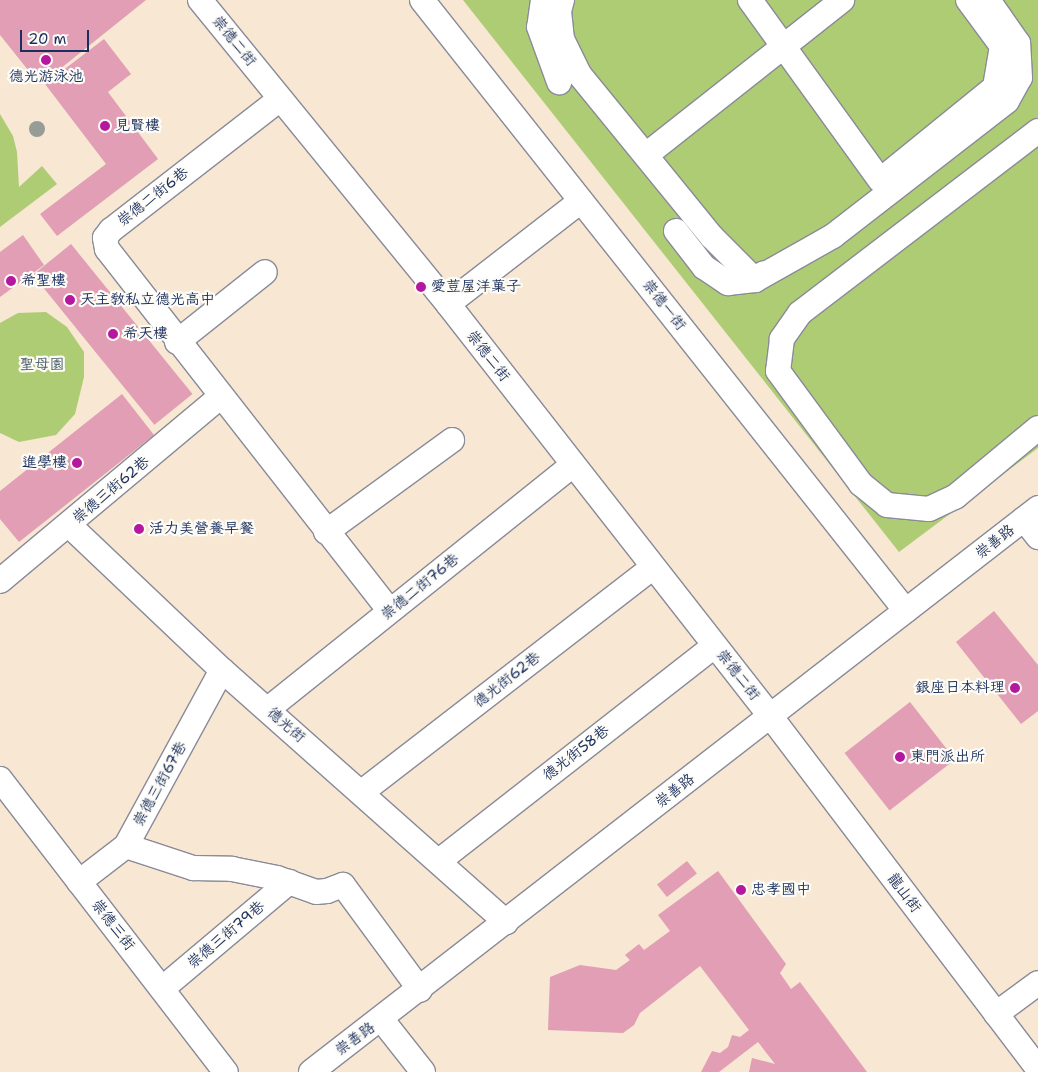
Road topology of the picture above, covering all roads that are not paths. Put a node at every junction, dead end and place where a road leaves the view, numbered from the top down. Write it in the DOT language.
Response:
graph roads {
  1 [pos="200,0"];
  2 [pos="422,0"];
  3 [pos="543,0"];
  4 [pos="562,0"];
  5 [pos="750,0"];
  6 [pos="842,0"];
  7 [pos="968,0"];
  8 [pos="988,0"];
  9 [pos="784,48"];
  10 [pos="559,82"];
  11 [pos="280,99"];
  12 [pos="1038,131"];
  13 [pos="646,155"];
  14 [pos="880,180"];
  15 [pos="581,201"];
  16 [pos="676,231"];
  17 [pos="265,272"];
  18 [pos="755,280"];
  19 [pos="448,304"];
  20 [pos="177,342"];
  21 [pos="220,397"];
  22 [pos="1038,428"];
  23 [pos="452,440"];
  24 [pos="573,464"];
  25 [pos="1033,522"];
  26 [pos="70,525"];
  27 [pos="326,532"];
  28 [pos="652,568"];
  29 [pos="0,582"];
  30 [pos="390,611"];
  31 [pos="906,611"];
  32 [pos="714,646"];
  33 [pos="222,670"];
  34 [pos="268,709"];
  35 [pos="770,717"];
  36 [pos="0,779"];
  37 [pos="362,792"];
  38 [pos="126,846"];
  39 [pos="439,861"];
  40 [pos="79,882"];
  41 [pos="289,882"];
  42 [pos="506,922"];
  43 [pos="1038,983"];
  44 [pos="163,988"];
  45 [pos="420,990"];
  46 [pos="996,1014"];
  47 [pos="382,1020"];
  48 [pos="1038,1069"];
  49 [pos="226,1072"];
  50 [pos="311,1072"];
  51 [pos="423,1072"];
  1 -- 11 [label="street, 崇德二街"];
  2 -- 15 [label="street, 崇德一街"];
  3 -- 10 [label="street"];
  4 -- 13 [label="street"];
  5 -- 9 [label="street"];
  6 -- 9 [label="street"];
  7 -- 14 [label="street"];
  8 -- 18 [label="street"];
  9 -- 13 [label="street"];
  9 -- 14 [label="street"];
  11 -- 19 [label="street, 崇德二街"];
  11 -- 20 [label="street, 崇德二街6巷"];
  12 -- 22 [label="street"];
  13 -- 18 [label="street"];
  14 -- 18 [label="street"];
  15 -- 19 [label="street"];
  15 -- 31 [label="street, 崇德一街"];
  16 -- 18 [label="street"];
  17 -- 20 [label="street"];
  19 -- 24 [label="street, 崇德二街"];
  20 -- 21 [label="street, 崇德二街6巷"];
  21 -- 26 [label="street, 崇德三街62巷"];
  21 -- 27 [label="street, 崇德二街6巷"];
  23 -- 27 [label="street"];
  24 -- 28 [label="street, 崇德二街"];
  24 -- 30 [label="street, 崇德二街76巷"];
  25 -- 31 [label="street, 崇善路"];
  26 -- 29 [label="street, 崇德三街62巷"];
  26 -- 33 [label="street, 德光街"];
  27 -- 30 [label="street, 崇德二街6巷"];
  28 -- 32 [label="street, 崇德二街"];
  28 -- 37 [label="street, 德光街62巷"];
  30 -- 34 [label="street, 崇德二街76巷"];
  31 -- 35 [label="street, 崇善路"];
  32 -- 35 [label="street, 崇德二街"];
  32 -- 39 [label="street, 德光街58巷"];
  33 -- 34 [label="street, 德光街"];
  33 -- 38 [label="street, 崇德三街67巷"];
  34 -- 37 [label="street, 德光街"];
  35 -- 42 [label="street, 崇善路"];
  35 -- 46 [label="street, 龍山街"];
  36 -- 40 [label="street, 崇德三街"];
  37 -- 39 [label="street, 德光街"];
  38 -- 40 [label="street, 崇德三街67巷"];
  38 -- 41 [label="street"];
  39 -- 42 [label="street, 德光街"];
  40 -- 44 [label="street, 崇德三街"];
  41 -- 44 [label="street, 崇德三街79巷"];
  41 -- 45 [label="street"];
  42 -- 45 [label="street, 崇善路"];
  43 -- 46 [label="street"];
  44 -- 49 [label="street, 崇德三街"];
  45 -- 47 [label="street, 崇善路"];
  46 -- 48 [label="street, 龍山街"];
  47 -- 50 [label="street, 崇善路"];
  47 -- 51 [label="street"];
}
